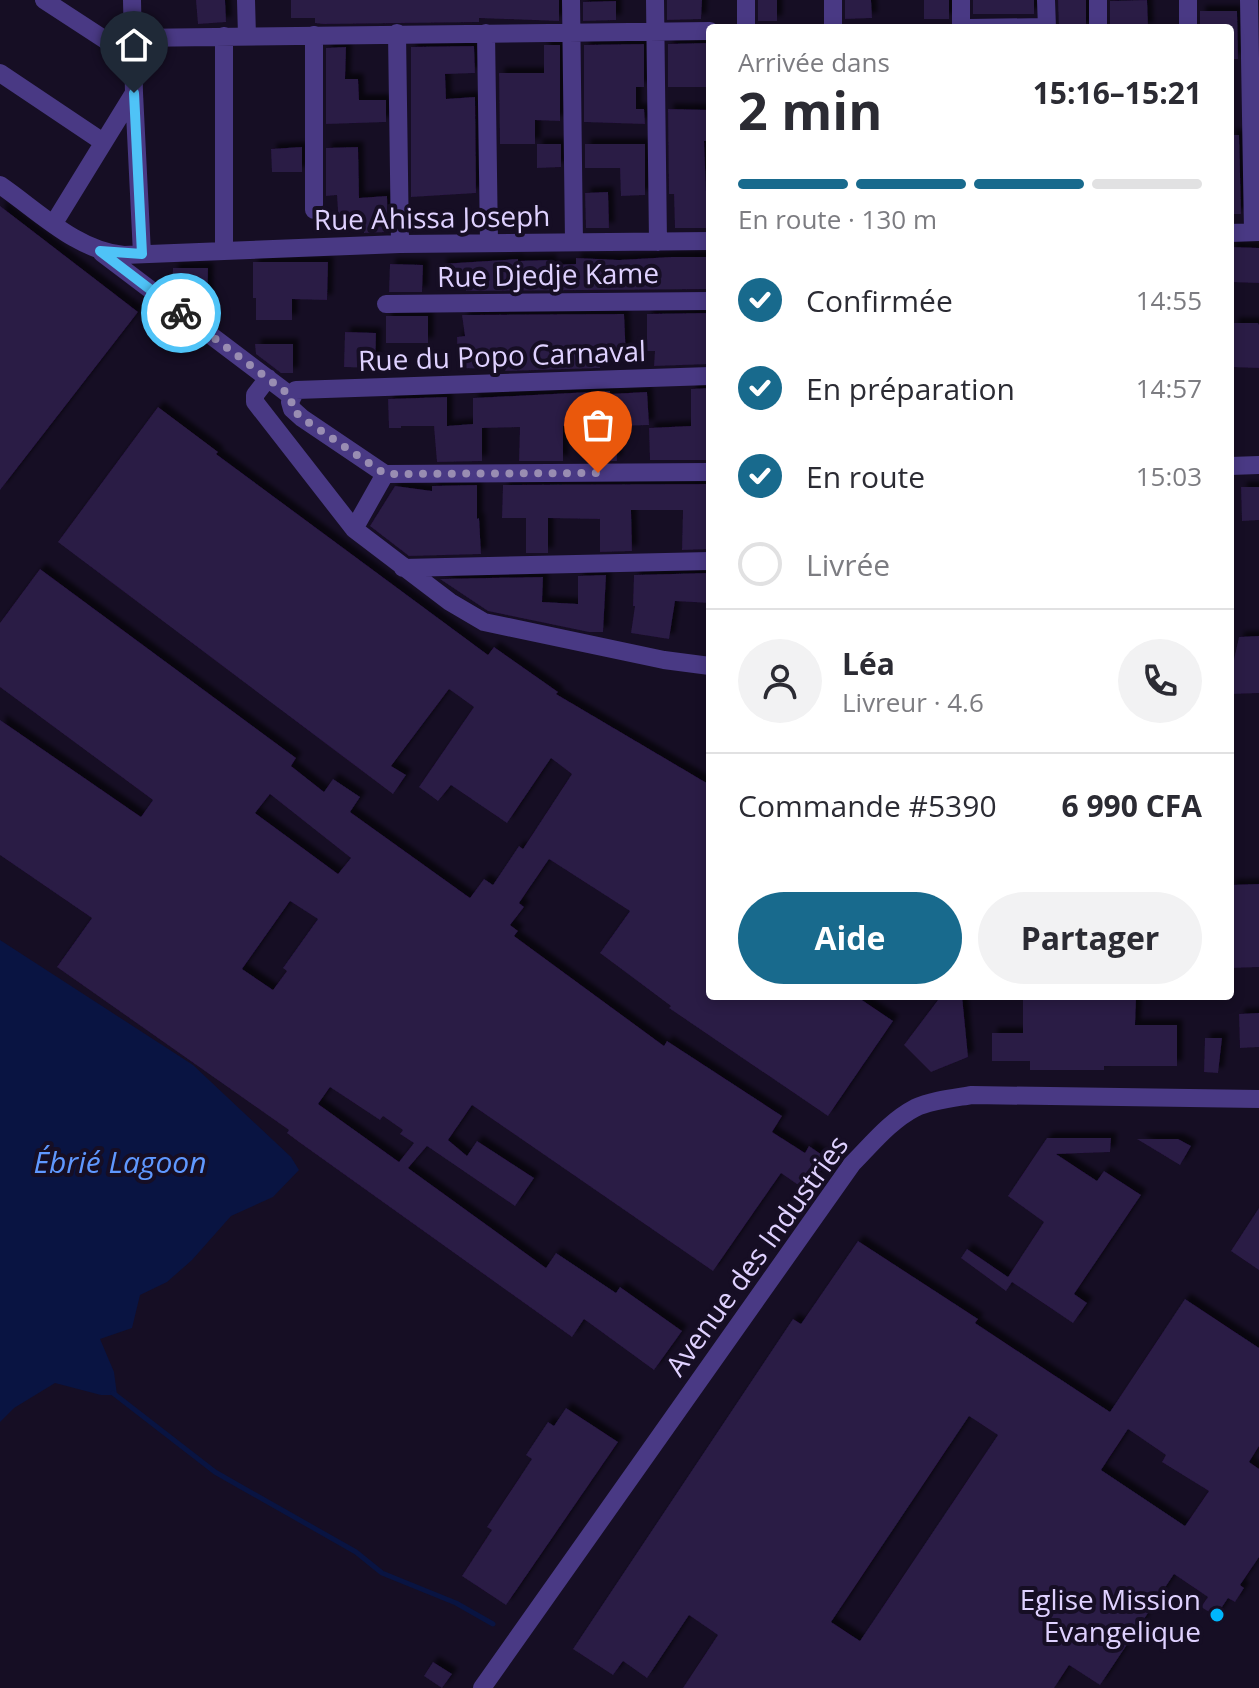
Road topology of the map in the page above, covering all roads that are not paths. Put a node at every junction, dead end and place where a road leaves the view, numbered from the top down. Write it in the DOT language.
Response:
graph roads {
  1 [pos="44,0"];
  2 [pos="132,0"];
  3 [pos="246,0"];
  4 [pos="571,0"];
  5 [pos="655,0"];
  6 [pos="746,0"];
  7 [pos="833,0"];
  8 [pos="961,0"];
  9 [pos="1046,0"];
  10 [pos="1098,0"];
  11 [pos="1188,0"];
  12 [pos="1249,0"];
  13 [pos="746,24"];
  14 [pos="833,24"];
  15 [pos="961,24"];
  16 [pos="1047,24"];
  17 [pos="1098,24"];
  18 [pos="1188,24"];
  19 [pos="656,31"];
  20 [pos="706,31"];
  21 [pos="572,32"];
  22 [pos="397,33"];
  23 [pos="486,33"];
  24 [pos="314,35"];
  25 [pos="224,36"];
  26 [pos="247,36"];
  27 [pos="133,38"];
  28 [pos="133,58"];
  29 [pos="0,73"];
  30 [pos="134,93"];
  31 [pos="103,142"];
  32 [pos="0,185"];
  33 [pos="314,210"];
  34 [pos="54,223"];
  35 [pos="1256,232"];
  36 [pos="1234,233"];
  37 [pos="706,241"];
  38 [pos="574,242"];
  39 [pos="658,242"];
  40 [pos="489,243"];
  41 [pos="400,244"];
  42 [pos="224,250"];
  43 [pos="100,251"];
  44 [pos="149,254"];
  45 [pos="706,301"];
  46 [pos="386,304"];
  47 [pos="706,376"];
  48 [pos="268,378"];
  49 [pos="294,393"];
  50 [pos="1259,465"];
  51 [pos="1234,466"];
  52 [pos="706,472"];
  53 [pos="388,474"];
  54 [pos="354,529"];
  55 [pos="706,561"];
  56 [pos="403,568"];
  57 [pos="706,665"];
  58 [pos="1259,1099"];
  59 [pos="482,1688"];
  1 -- 28 [label="street"];
  2 -- 27 [label="street"];
  3 -- 26 [label="street"];
  4 -- 21 [label="street"];
  5 -- 19 [label="street"];
  6 -- 13 [label="street"];
  7 -- 14 [label="street"];
  8 -- 15 [label="street"];
  9 -- 16 [label="street"];
  10 -- 17 [label="street"];
  11 -- 18 [label="street"];
  12 -- 35 [label="street"];
  19 -- 20 [label="street"];
  19 -- 21 [label="street"];
  19 -- 39 [label="street"];
  21 -- 23 [label="street"];
  21 -- 38 [label="street"];
  22 -- 23 [label="street"];
  22 -- 24 [label="street"];
  22 -- 41 [label="street"];
  23 -- 40 [label="street"];
  24 -- 26 [label="street"];
  24 -- 33 [label="street"];
  25 -- 26 [label="street"];
  25 -- 27 [label="street"];
  25 -- 42 [label="street"];
  27 -- 28 [label="street"];
  28 -- 30 [label="street"];
  29 -- 31 [label="street"];
  30 -- 31 [label="street"];
  30 -- 44 [label="street"];
  31 -- 34 [label="street"];
  32 -- 34 [label="street"];
  34 -- 43 [label="street"];
  35 -- 36 [label="street"];
  37 -- 39 [label="street, Rue Ahissa Joseph"];
  38 -- 39 [label="street, Rue Ahissa Joseph"];
  38 -- 40 [label="street, Rue Ahissa Joseph"];
  40 -- 41 [label="street, Rue Ahissa Joseph"];
  41 -- 42 [label="street, Rue Ahissa Joseph"];
  42 -- 44 [label="street, Rue Ahissa Joseph"];
  43 -- 44 [label="street, Rue Ahissa Joseph"];
  43 -- 48 [label="street"];
  45 -- 46 [label="street, Rue Djedje Kame"];
  47 -- 49 [label="street, Rue du Popo Carnaval"];
  48 -- 49 [label="street"];
  48 -- 54 [label="street"];
  49 -- 53 [label="street"];
  50 -- 51 [label="street"];
  52 -- 53 [label="street"];
  53 -- 54 [label="street"];
  54 -- 56 [label="street"];
  55 -- 56 [label="street"];
  56 -- 57 [label="street"];
  58 -- 59 [label="street, Avenue des Industries"];
}
